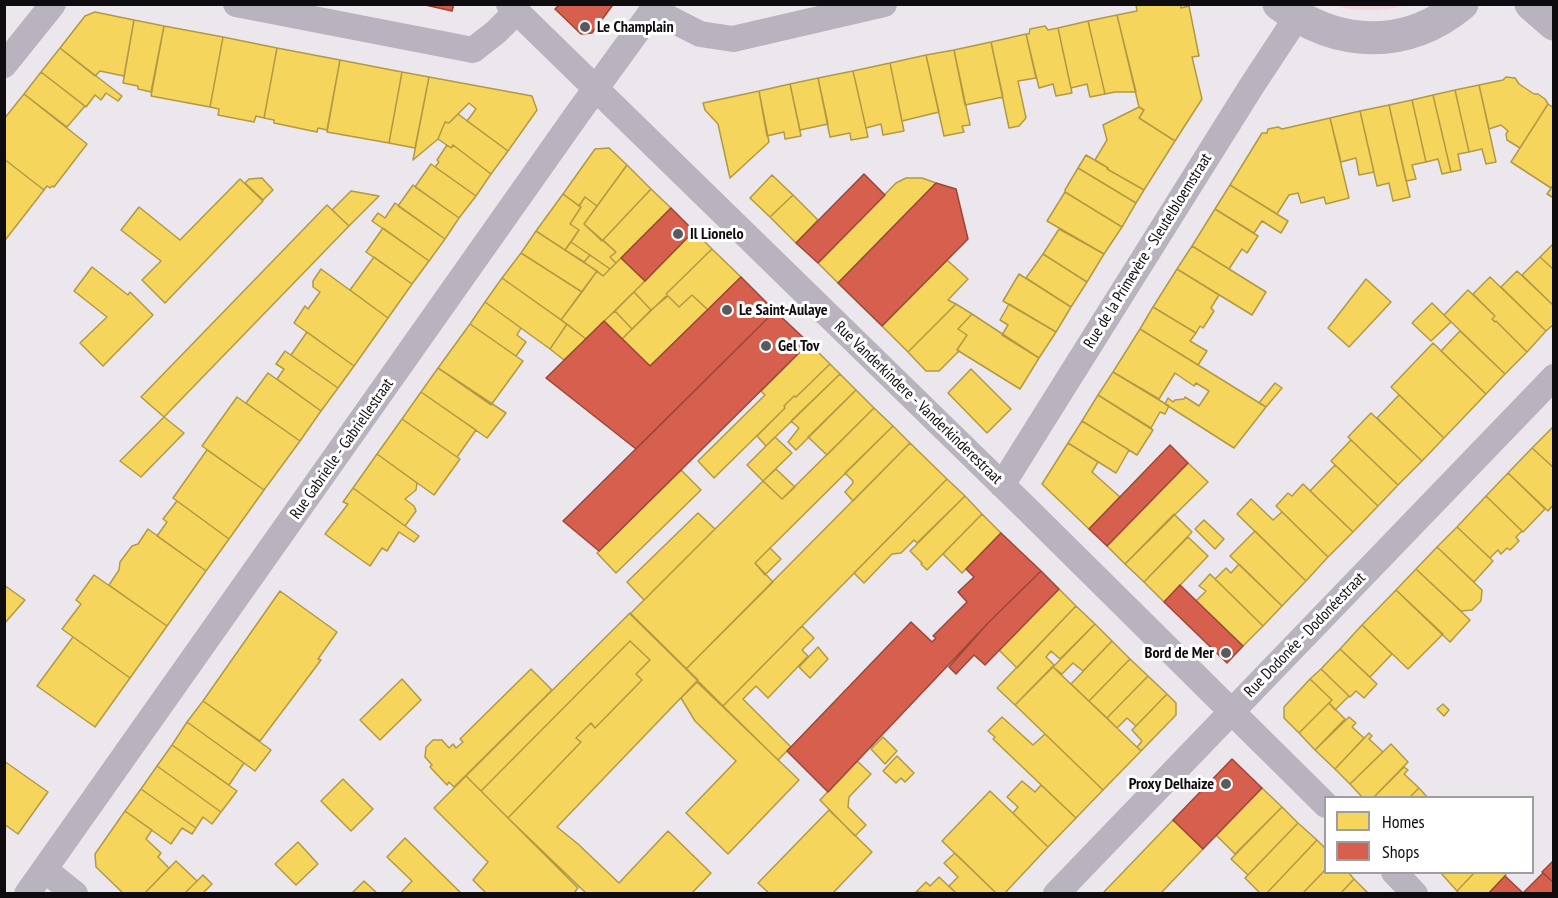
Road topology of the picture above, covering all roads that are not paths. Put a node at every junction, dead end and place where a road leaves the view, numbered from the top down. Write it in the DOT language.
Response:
graph roads {
  1 [pos="53,4"];
  2 [pos="236,4"];
  3 [pos="884,4"];
  4 [pos="1462,4"];
  5 [pos="1532,4"];
  6 [pos="655,7"];
  7 [pos="513,8"];
  8 [pos="1288,11"];
  9 [pos="1554,24"];
  10 [pos="4,65"];
  11 [pos="595,90"];
  12 [pos="1554,377"];
  13 [pos="1002,485"];
  14 [pos="1231,712"];
  15 [pos="1324,803"];
  16 [pos="45,870"];
  17 [pos="1395,874"];
  18 [pos="27,894"];
  19 [pos="75,894"];
  20 [pos="1056,894"];
  21 [pos="1415,894"];
  1 -- 10 [label="street"];
  2 -- 7 [label="street"];
  3 -- 6 [label="street"];
  4 -- 8 [label="street"];
  5 -- 9 [label="street"];
  6 -- 11 [label="street, Rue Gabrielle - Gabriellestraat"];
  7 -- 11 [label="street, Rue Vanderkindere - Vanderkinderestraat"];
  8 -- 13 [label="street, Rue de la Primevère - Sleutelbloemstraat"];
  11 -- 13 [label="street, Rue Vanderkindere - Vanderkinderestraat"];
  11 -- 16 [label="street, Rue Gabrielle - Gabriellestraat"];
  12 -- 14 [label="street, Rue Dodonée - Dodonéestraat"];
  13 -- 14 [label="street, Rue Vanderkindere - Vanderkinderestraat"];
  14 -- 15 [label="street, Rue Vanderkindere - Vanderkinderestraat"];
  14 -- 20 [label="street, Rue Dodonée - Dodonéestraat"];
  16 -- 18 [label="street, Rue Gabrielle - Gabriellestraat"];
  16 -- 19 [label="street"];
  17 -- 21 [label="street"];
}
